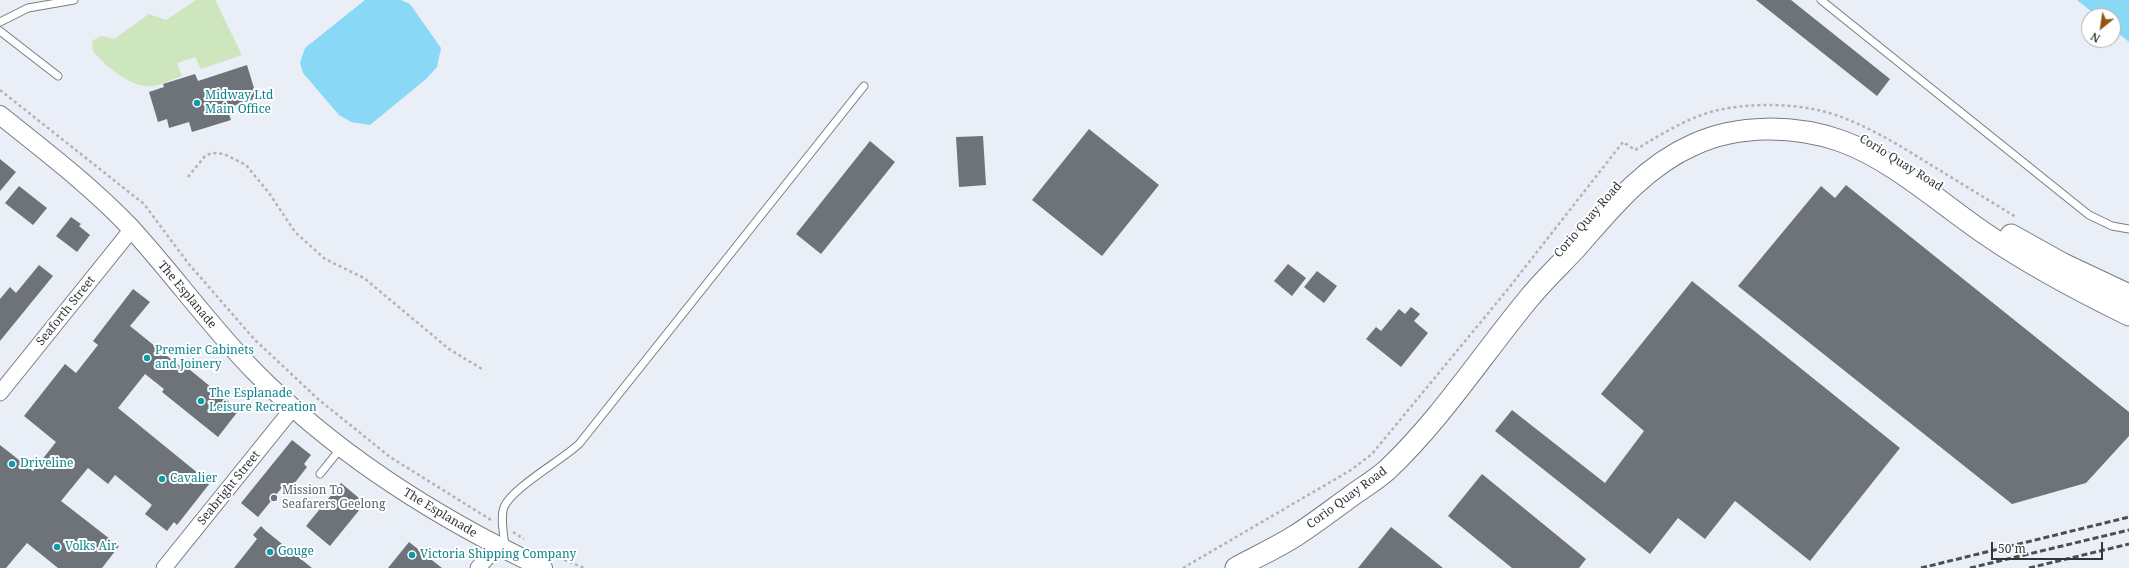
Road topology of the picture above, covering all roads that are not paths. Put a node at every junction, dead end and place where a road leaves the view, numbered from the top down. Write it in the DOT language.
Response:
graph roads {
  1 [pos="74,0"];
  2 [pos="1821,0"];
  3 [pos="0,22"];
  4 [pos="0,31"];
  5 [pos="58,76"];
  6 [pos="864,86"];
  7 [pos="0,115"];
  8 [pos="132,229"];
  9 [pos="2129,229"];
  10 [pos="2129,295"];
  11 [pos="1531,296"];
  12 [pos="2129,315"];
  13 [pos="0,392"];
  14 [pos="293,408"];
  15 [pos="342,447"];
  16 [pos="320,474"];
  17 [pos="501,548"];
  18 [pos="546,561"];
  19 [pos="164,568"];
  20 [pos="478,568"];
  21 [pos="1236,568"];
  1 -- 3 [label="lane"];
  2 -- 9 [label="lane"];
  4 -- 5 [label="lane"];
  6 -- 17 [label="lane"];
  7 -- 8 [label="street, The Esplanade"];
  8 -- 13 [label="street, Seaforth Street"];
  8 -- 14 [label="street, The Esplanade"];
  10 -- 11 [label="main road, Corio Quay Road"];
  11 -- 12 [label="main road, Corio Quay Road"];
  11 -- 21 [label="main road, Corio Quay Road"];
  14 -- 15 [label="street, The Esplanade"];
  14 -- 19 [label="street, Seabright Street"];
  15 -- 16 [label="lane"];
  15 -- 17 [label="street, The Esplanade"];
  17 -- 18 [label="street, The Esplanade"];
  17 -- 20 [label="street"];
}
